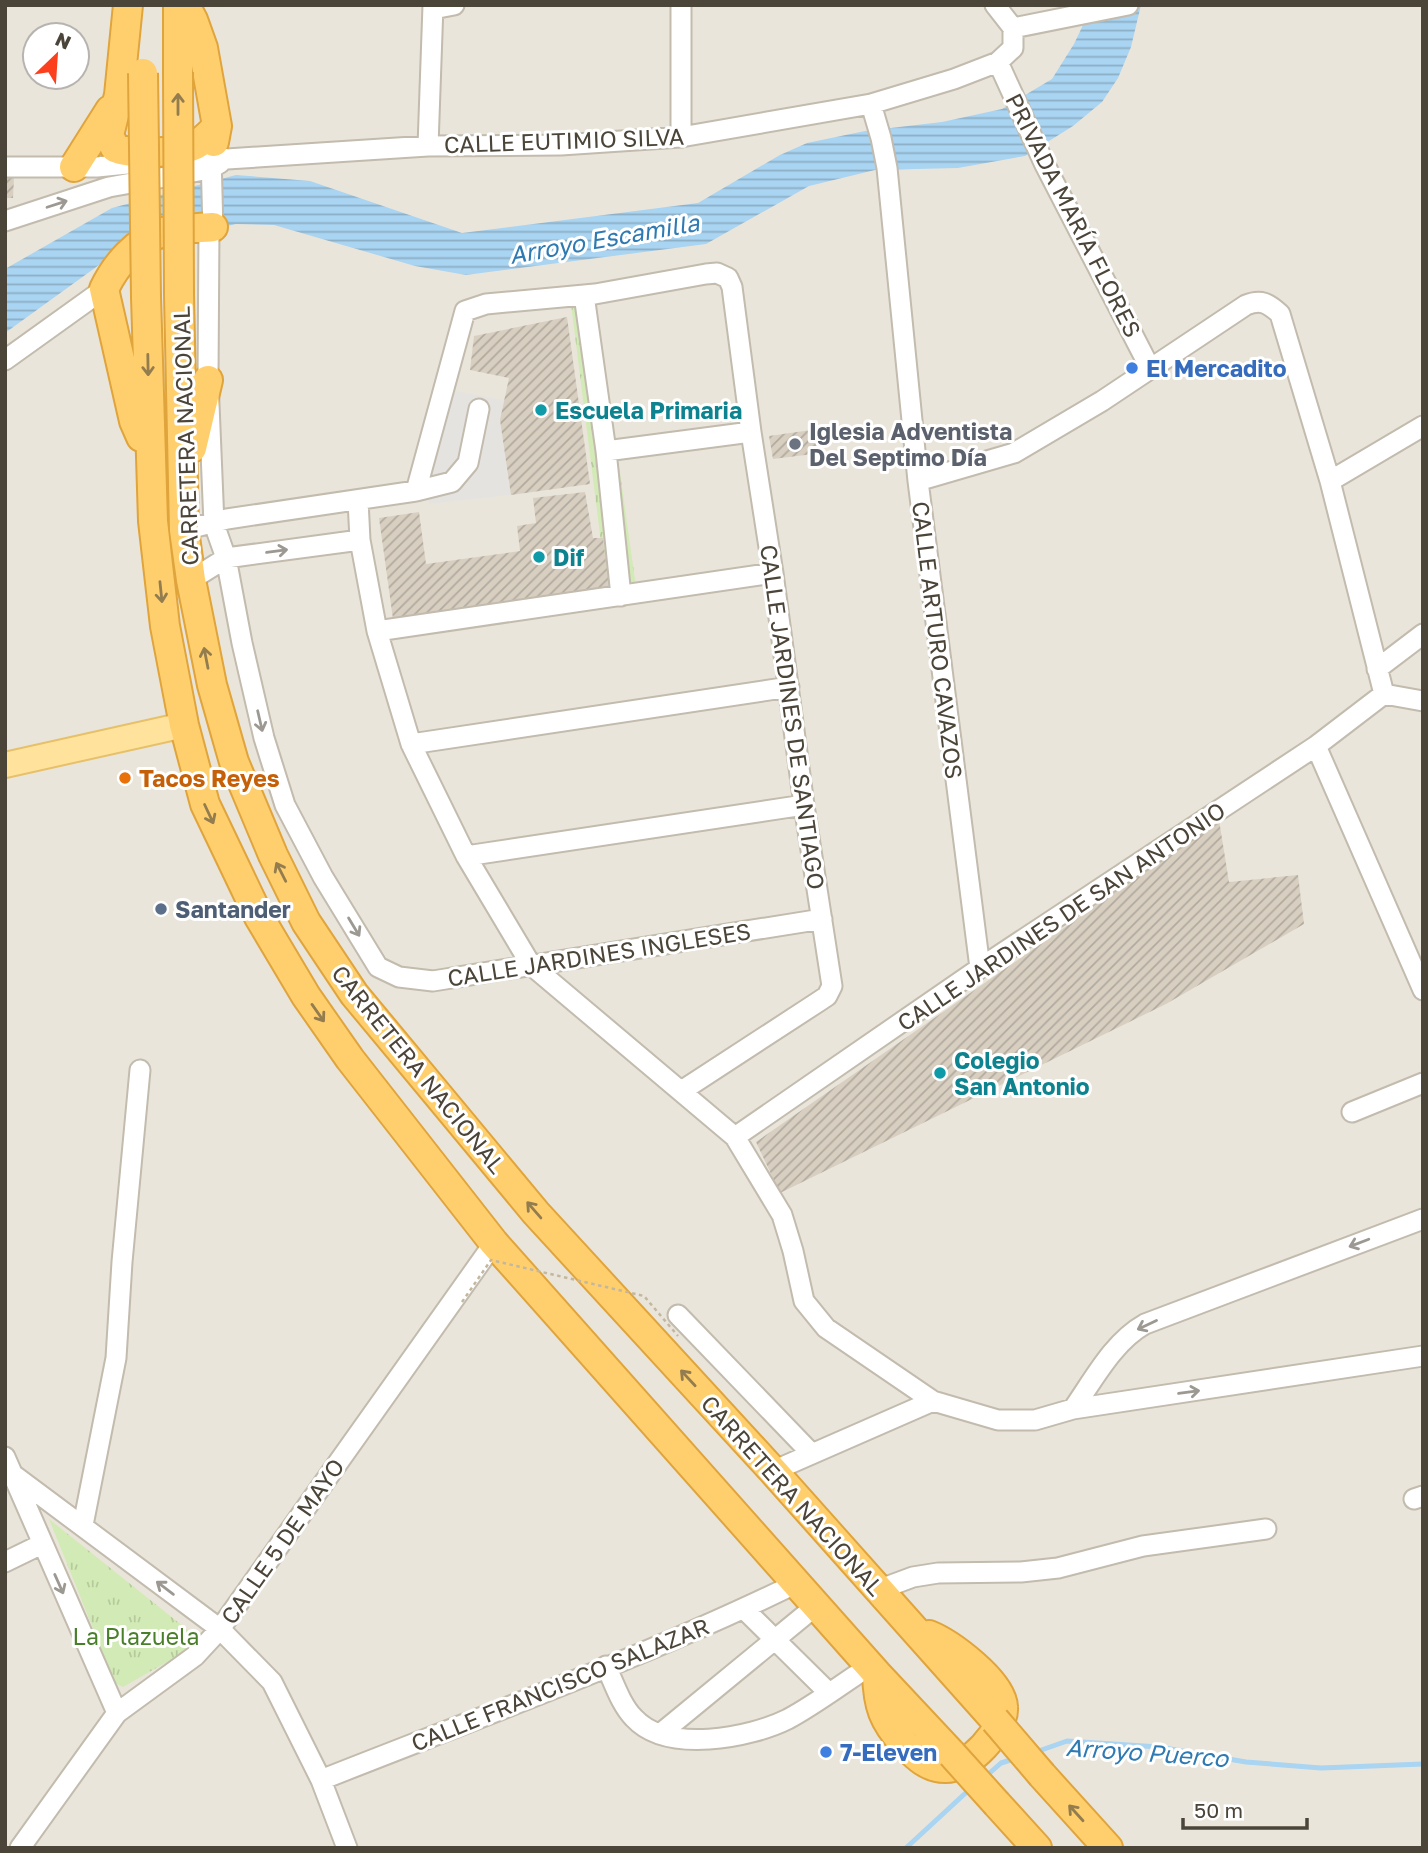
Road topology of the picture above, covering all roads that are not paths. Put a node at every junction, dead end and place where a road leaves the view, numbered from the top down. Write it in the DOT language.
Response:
graph roads {
  1 [pos="128,5"];
  2 [pos="143,5"];
  3 [pos="178,5"];
  4 [pos="185,5"];
  5 [pos="454,5"];
  6 [pos="681,5"];
  7 [pos="995,5"];
  8 [pos="433,7"];
  9 [pos="1119,7"];
  10 [pos="1013,38"];
  11 [pos="998,62"];
  12 [pos="118,96"];
  13 [pos="872,104"];
  14 [pos="217,126"];
  15 [pos="681,137"];
  16 [pos="428,146"];
  17 [pos="215,165"];
  18 [pos="5,167"];
  19 [pos="74,167"];
  20 [pos="5,221"];
  21 [pos="211,222"];
  22 [pos="104,289"];
  23 [pos="584,295"];
  24 [pos="5,360"];
  25 [pos="1150,368"];
  26 [pos="208,380"];
  27 [pos="480,409"];
  28 [pos="1423,426"];
  29 [pos="751,432"];
  30 [pos="606,451"];
  31 [pos="150,455"];
  32 [pos="918,481"];
  33 [pos="1330,481"];
  34 [pos="183,491"];
  35 [pos="416,491"];
  36 [pos="358,499"];
  37 [pos="221,521"];
  38 [pos="184,530"];
  39 [pos="360,540"];
  40 [pos="226,558"];
  41 [pos="774,573"];
  42 [pos="191,580"];
  43 [pos="621,596"];
  44 [pos="377,631"];
  45 [pos="1423,634"];
  46 [pos="1377,668"];
  47 [pos="789,687"];
  48 [pos="1384,694"];
  49 [pos="1423,701"];
  50 [pos="184,725"];
  51 [pos="411,744"];
  52 [pos="1316,746"];
  53 [pos="5,765"];
  54 [pos="804,805"];
  55 [pos="466,856"];
  56 [pos="822,919"];
  57 [pos="531,965"];
  58 [pos="981,968"];
  59 [pos="1423,990"];
  60 [pos="140,1070"];
  61 [pos="1423,1083"];
  62 [pos="683,1090"];
  63 [pos="1352,1112"];
  64 [pos="736,1137"];
  65 [pos="1423,1219"];
  66 [pos="494,1243"];
  67 [pos="678,1315"];
  68 [pos="1423,1356"];
  69 [pos="933,1401"];
  70 [pos="1073,1409"];
  71 [pos="811,1453"];
  72 [pos="5,1457"];
  73 [pos="773,1471"];
  74 [pos="15,1476"];
  75 [pos="83,1525"];
  76 [pos="1266,1529"];
  77 [pos="42,1544"];
  78 [pos="5,1562"];
  79 [pos="797,1583"];
  80 [pos="878,1590"];
  81 [pos="817,1605"];
  82 [pos="744,1609"];
  83 [pos="911,1628"];
  84 [pos="220,1629"];
  85 [pos="774,1638"];
  86 [pos="606,1666"];
  87 [pos="873,1670"];
  88 [pos="828,1692"];
  89 [pos="117,1713"];
  90 [pos="660,1734"];
  91 [pos="321,1780"];
  92 [pos="20,1848"];
  93 [pos="347,1848"];
  94 [pos="1037,1848"];
  95 [pos="1108,1848"];
  1 -- 12 [label="highway"];
  2 -- 31 [label="highway, CARRETERA NACIONAL, one-way, bridge"];
  34 -- 3 [label="highway, CARRETERA NACIONAL, one-way, bridge"];
  4 -- 14 [label="highway"];
  5 -- 8 [label="street"];
  6 -- 15 [label="street"];
  7 -- 10 [label="street"];
  8 -- 16 [label="street"];
  9 -- 10 [label="street"];
  10 -- 11 [label="street, CALLE EUTIMIO SILVA"];
  11 -- 13 [label="street, CALLE EUTIMIO SILVA"];
  11 -- 25 [label="street, PRIVADA MARÍA FLORES"];
  12 -- 14 [label="highway"];
  12 -- 19 [label="highway"];
  13 -- 15 [label="street, CALLE EUTIMIO SILVA"];
  13 -- 32 [label="street, CALLE ARTURO CAVAZOS"];
  14 -- 17 [label="highway"];
  15 -- 16 [label="street, CALLE EUTIMIO SILVA"];
  16 -- 17 [label="street, CALLE EUTIMIO SILVA"];
  17 -- 19 [label="street, CALLE EUTIMIO SILVA"];
  20 -- 17 [label="street, CALLE EUTIMIO SILVA, one-way"];
  17 -- 21 [label="street"];
  18 -- 19 [label="street, CALLE EUTIMIO SILVA"];
  21 -- 22 [label="highway"];
  21 -- 26 [label="street"];
  21 -- 37 [label="street"];
  22 -- 24 [label="street"];
  22 -- 31 [label="highway"];
  23 -- 29 [label="street, CALLE JARDINES DE SANTIAGO"];
  23 -- 30 [label="street"];
  23 -- 35 [label="street"];
  25 -- 32 [label="street"];
  25 -- 33 [label="street"];
  26 -- 34 [label="highway"];
  26 -- 37 [label="street"];
  27 -- 35 [label="street"];
  28 -- 33 [label="street"];
  29 -- 30 [label="street"];
  29 -- 41 [label="street, CALLE JARDINES DE SANTIAGO"];
  30 -- 43 [label="street"];
  31 -- 50 [label="highway, CARRETERA NACIONAL, one-way"];
  32 -- 58 [label="street, CALLE ARTURO CAVAZOS"];
  33 -- 46 [label="street"];
  34 -- 38 [label="highway, CARRETERA NACIONAL"];
  35 -- 36 [label="street"];
  36 -- 37 [label="street"];
  36 -- 39 [label="street"];
  37 -- 38 [label="street"];
  37 -- 40 [label="street"];
  38 -- 42 [label="highway, CARRETERA NACIONAL"];
  40 -- 39 [label="street, one-way"];
  39 -- 44 [label="street"];
  40 -- 42 [label="street"];
  40 -- 57 [label="street, CALLE JARDINES INGLESES, one-way"];
  41 -- 43 [label="street"];
  41 -- 47 [label="street, CALLE JARDINES DE SANTIAGO"];
  73 -- 42 [label="highway, CARRETERA NACIONAL, one-way"];
  43 -- 44 [label="street"];
  44 -- 51 [label="street"];
  45 -- 46 [label="street"];
  46 -- 48 [label="street"];
  47 -- 51 [label="street"];
  47 -- 54 [label="street, CALLE JARDINES DE SANTIAGO"];
  48 -- 49 [label="street"];
  48 -- 52 [label="street, CALLE JARDINES DE SAN ANTONIO"];
  50 -- 53 [label="main road"];
  50 -- 66 [label="highway, CARRETERA NACIONAL, one-way"];
  51 -- 55 [label="street"];
  52 -- 58 [label="street, CALLE JARDINES DE SAN ANTONIO"];
  52 -- 59 [label="street"];
  54 -- 55 [label="street"];
  54 -- 56 [label="street, CALLE JARDINES DE SANTIAGO"];
  55 -- 57 [label="street"];
  56 -- 57 [label="street, CALLE JARDINES INGLESES"];
  56 -- 62 [label="street, CALLE JARDINES DE SANTIAGO"];
  57 -- 62 [label="street"];
  58 -- 64 [label="street, CALLE JARDINES DE SAN ANTONIO"];
  60 -- 75 [label="street"];
  61 -- 63 [label="street"];
  62 -- 64 [label="street"];
  64 -- 69 [label="street"];
  65 -- 70 [label="street, one-way"];
  66 -- 79 [label="highway, CARRETERA NACIONAL"];
  66 -- 84 [label="street, CALLE 5 DE MAYO"];
  67 -- 71 [label="street"];
  70 -- 68 [label="street, one-way"];
  69 -- 70 [label="street"];
  69 -- 71 [label="street"];
  71 -- 73 [label="street"];
  72 -- 74 [label="street"];
  73 -- 80 [label="highway, CARRETERA NACIONAL"];
  74 -- 75 [label="street"];
  74 -- 77 [label="street"];
  84 -- 75 [label="street, one-way"];
  76 -- 80 [label="street"];
  77 -- 78 [label="street"];
  77 -- 89 [label="street, one-way"];
  79 -- 81 [label="highway, CARRETERA NACIONAL"];
  79 -- 82 [label="street, CALLE FRANCISCO SALAZAR"];
  80 -- 83 [label="highway, CARRETERA NACIONAL"];
  81 -- 85 [label="street"];
  81 -- 87 [label="highway, CARRETERA NACIONAL"];
  82 -- 85 [label="street"];
  82 -- 86 [label="street, CALLE FRANCISCO SALAZAR"];
  83 -- 87 [label="highway"];
  95 -- 83 [label="highway, CARRETERA NACIONAL, one-way, bridge"];
  84 -- 89 [label="street, CALLE 5 DE MAYO"];
  84 -- 91 [label="street"];
  85 -- 88 [label="street"];
  85 -- 90 [label="street"];
  86 -- 90 [label="street"];
  86 -- 91 [label="street, CALLE FRANCISCO SALAZAR"];
  87 -- 88 [label="street"];
  87 -- 94 [label="highway, CARRETERA NACIONAL, bridge"];
  88 -- 90 [label="street"];
  89 -- 92 [label="street, CALLE 5 DE MAYO"];
  91 -- 93 [label="street"];
}
